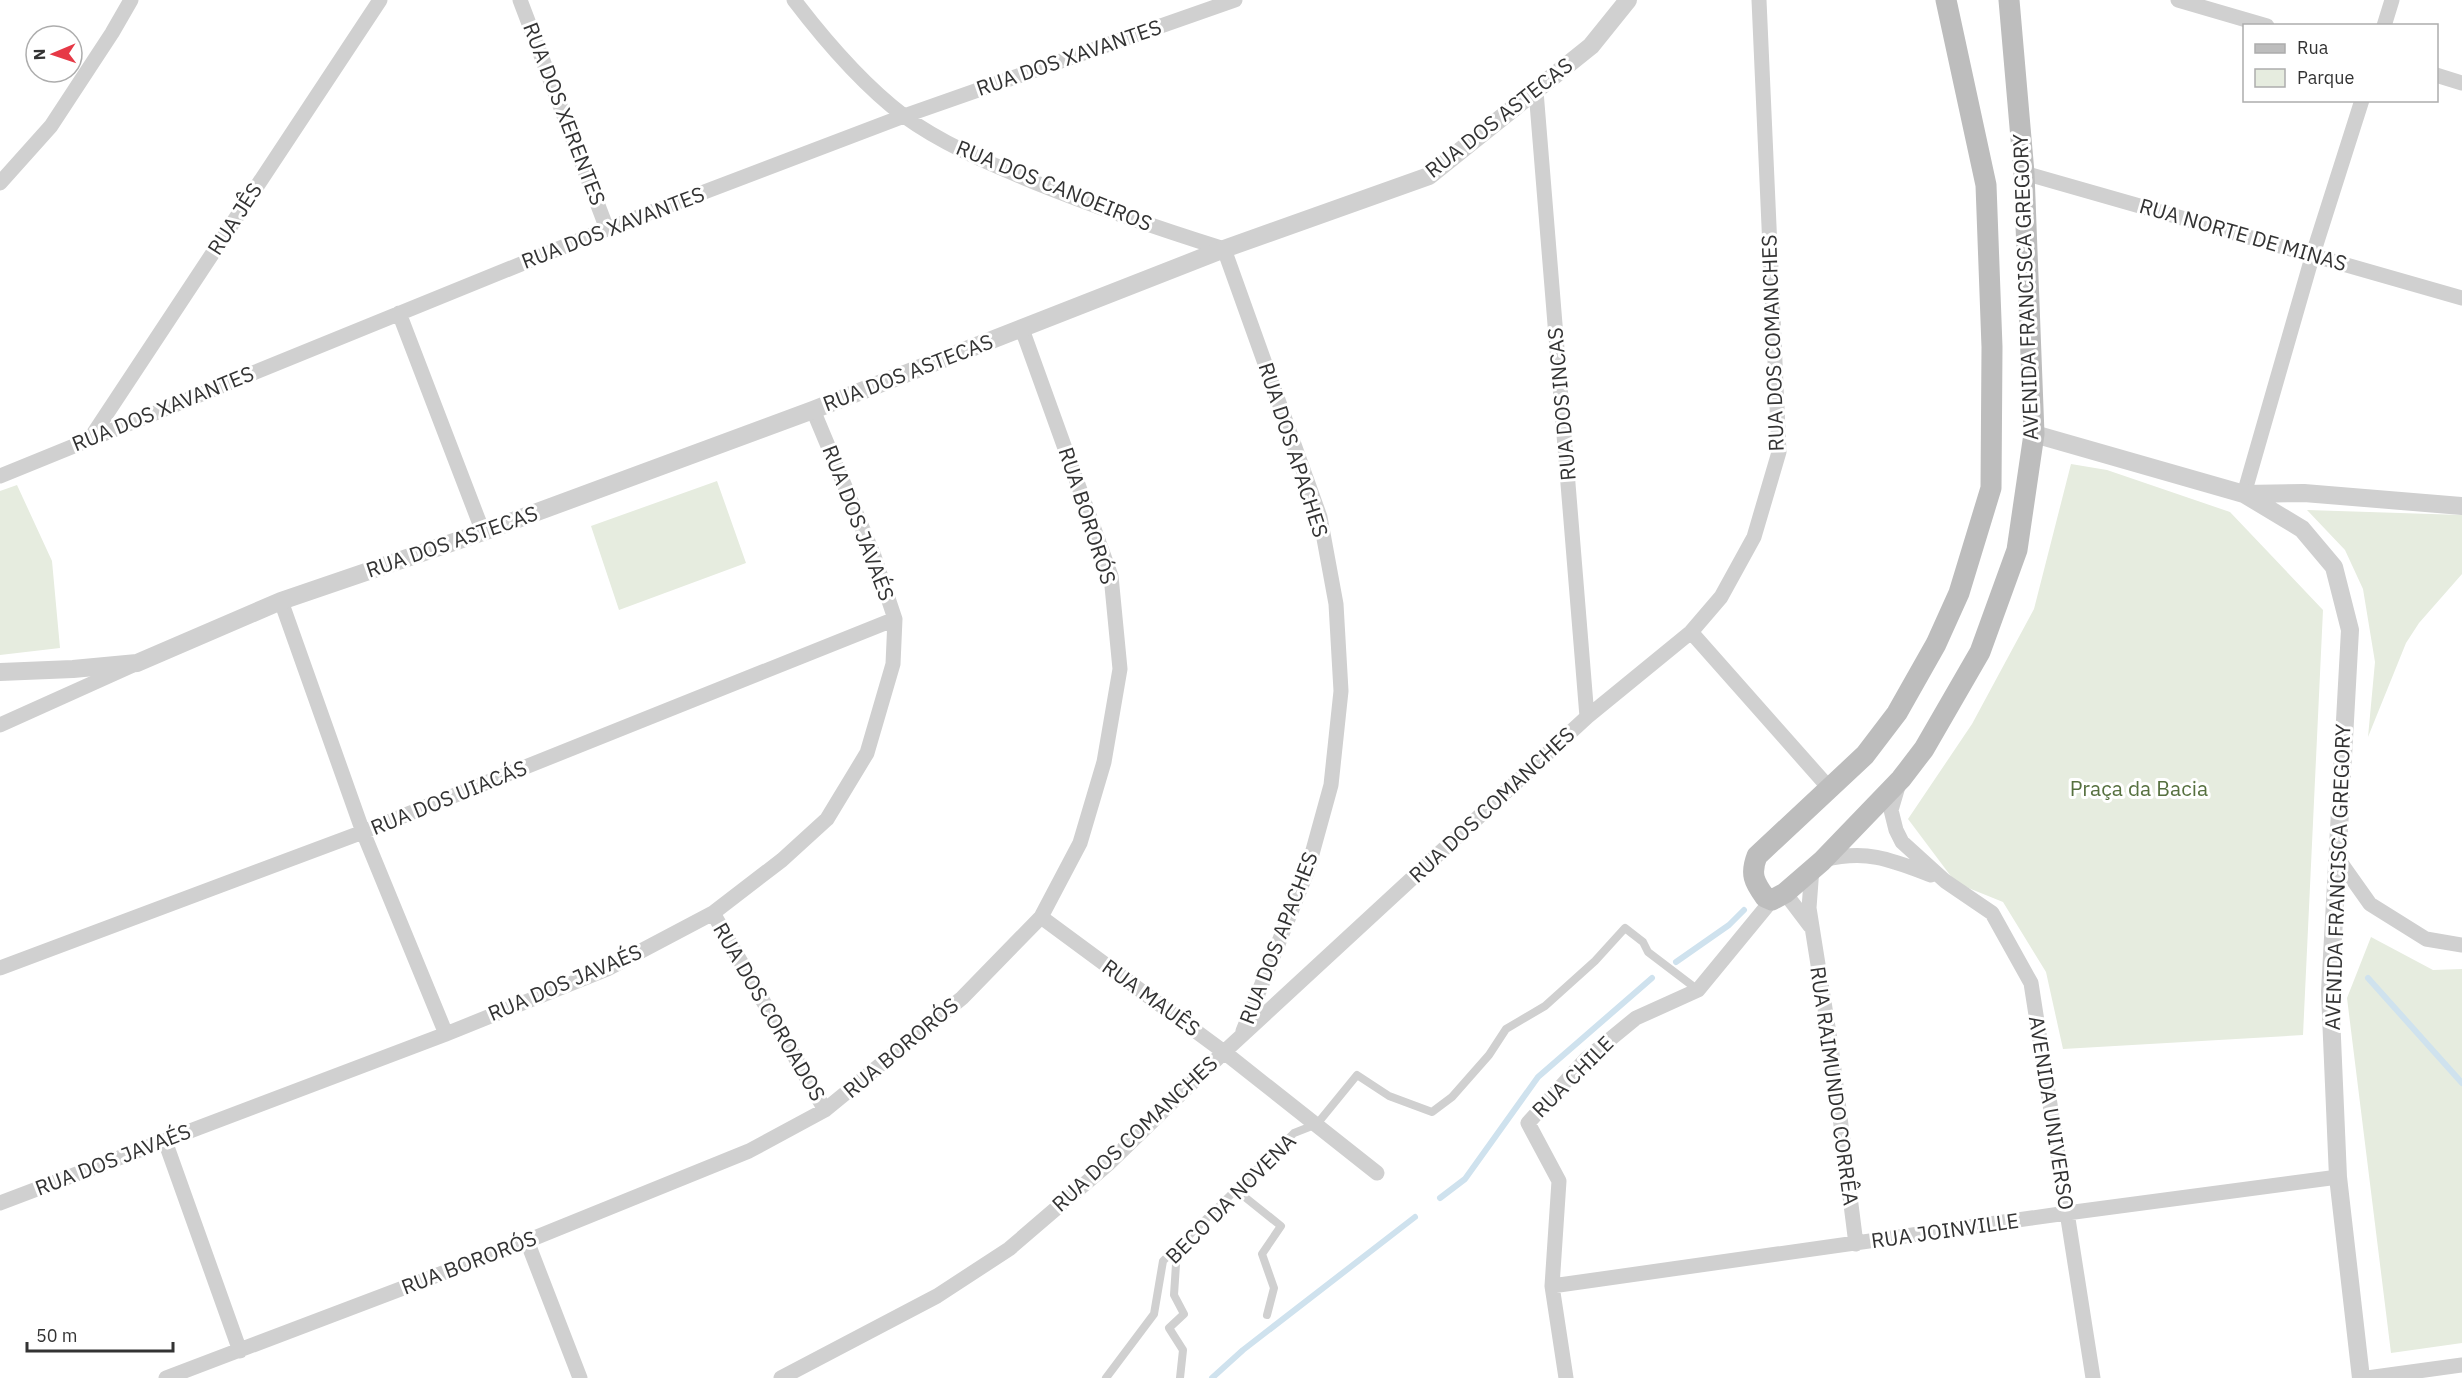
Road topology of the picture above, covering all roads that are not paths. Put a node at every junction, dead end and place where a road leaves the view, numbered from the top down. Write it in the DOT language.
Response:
graph roads {
  1 [pos="131,0"];
  2 [pos="380,0"];
  3 [pos="520,0"];
  4 [pos="794,0"];
  5 [pos="1235,0"];
  6 [pos="1628,0"];
  7 [pos="1758,0"];
  8 [pos="1946,0"];
  9 [pos="2009,0"];
  10 [pos="2178,0"];
  11 [pos="2392,0"];
  12 [pos="2260,24"];
  13 [pos="2385,24"];
  14 [pos="2438,76"];
  15 [pos="2462,83"];
  16 [pos="1536,91"];
  17 [pos="2361,102"];
  18 [pos="904,116"];
  19 [pos="2024,173"];
  20 [pos="0,183"];
  21 [pos="607,229"];
  22 [pos="1224,249"];
  23 [pos="2313,254"];
  24 [pos="2462,298"];
  25 [pos="399,313"];
  26 [pos="1022,329"];
  27 [pos="813,410"];
  28 [pos="2034,434"];
  29 [pos="90,439"];
  30 [pos="0,476"];
  31 [pos="2244,494"];
  32 [pos="2462,506"];
  33 [pos="483,532"];
  34 [pos="281,601"];
  35 [pos="895,619"];
  36 [pos="1691,632"];
  37 [pos="137,663"];
  38 [pos="0,672"];
  39 [pos="1587,717"];
  40 [pos="0,725"];
  41 [pos="1900,779"];
  42 [pos="1830,789"];
  43 [pos="363,832"];
  44 [pos="2336,856"];
  45 [pos="1817,864"];
  46 [pos="1945,881"];
  47 [pos="1778,896"];
  48 [pos="713,913"];
  49 [pos="1041,917"];
  50 [pos="1811,928"];
  51 [pos="2462,945"];
  52 [pos="0,968"];
  53 [pos="1698,990"];
  54 [pos="446,1034"];
  55 [pos="1241,1036"];
  56 [pos="1224,1052"];
  57 [pos="825,1110"];
  58 [pos="1317,1124"];
  59 [pos="165,1141"];
  60 [pos="1377,1173"];
  61 [pos="2338,1177"];
  62 [pos="1236,1190"];
  63 [pos="0,1203"];
  64 [pos="2067,1213"];
  65 [pos="527,1241"];
  66 [pos="1856,1244"];
  67 [pos="1177,1249"];
  68 [pos="1552,1286"];
  69 [pos="1267,1315"];
  70 [pos="240,1352"];
  71 [pos="2462,1365"];
  72 [pos="166,1378"];
  73 [pos="580,1378"];
  74 [pos="781,1378"];
  75 [pos="1106,1378"];
  76 [pos="1180,1378"];
  77 [pos="1566,1378"];
  78 [pos="2094,1378"];
  79 [pos="2361,1378"];
  80 [pos="2367,1378"];
  1 -- 20 [label="street"];
  2 -- 29 [label="street, RUA JÊS"];
  3 -- 21 [label="street, RUA DOS XERENTES"];
  4 -- 18 [label="street, RUA DOS CANOEIROS"];
  5 -- 18 [label="street, RUA DOS XAVANTES"];
  6 -- 16 [label="street, RUA DOS ASTECAS"];
  7 -- 36 [label="street, RUA DOS COMANCHES"];
  8 -- 42 [label="main road, AVENIDA FRANCISCA GREGORY"];
  9 -- 19 [label="main road, AVENIDA FRANCISCA GREGORY"];
  10 -- 12 [label="street"];
  11 -- 13 [label="street"];
  14 -- 15 [label="street"];
  16 -- 22 [label="street, RUA DOS ASTECAS"];
  16 -- 39 [label="street, RUA DOS INCAS"];
  17 -- 23 [label="street"];
  18 -- 21 [label="street, RUA DOS XAVANTES"];
  18 -- 22 [label="street, RUA DOS CANOEIROS"];
  19 -- 23 [label="street, RUA NORTE DE MINAS"];
  19 -- 28 [label="main road, AVENIDA FRANCISCA GREGORY"];
  21 -- 25 [label="street, RUA DOS XAVANTES"];
  22 -- 26 [label="street, RUA DOS ASTECAS"];
  22 -- 55 [label="street, RUA DOS APACHES"];
  23 -- 24 [label="street, RUA NORTE DE MINAS"];
  23 -- 31 [label="street"];
  25 -- 29 [label="street, RUA DOS XAVANTES"];
  25 -- 33 [label="street"];
  26 -- 27 [label="street, RUA DOS ASTECAS"];
  26 -- 49 [label="street, RUA BORORÓS"];
  27 -- 33 [label="street, RUA DOS ASTECAS"];
  27 -- 35 [label="street, RUA DOS JAVAÉS"];
  28 -- 31 [label="street"];
  28 -- 41 [label="main road, AVENIDA FRANCISCA GREGORY"];
  29 -- 30 [label="street, RUA DOS XAVANTES"];
  31 -- 32 [label="street"];
  31 -- 44 [label="street, AVENIDA FRANCISCA GREGORY"];
  33 -- 34 [label="street, RUA DOS ASTECAS"];
  34 -- 37 [label="street, RUA DOS ASTECAS"];
  34 -- 43 [label="street"];
  35 -- 43 [label="street, RUA DOS UIACÁS"];
  35 -- 48 [label="street, RUA DOS JAVAÉS"];
  36 -- 39 [label="street, RUA DOS COMANCHES"];
  36 -- 42 [label="street"];
  37 -- 38 [label="street, RUA DOS ASTECAS"];
  37 -- 40 [label="street"];
  39 -- 55 [label="street, RUA DOS COMANCHES"];
  41 -- 45 [label="main road, AVENIDA FRANCISCA GREGORY"];
  41 -- 46 [label="street"];
  42 -- 47 [label="main road, AVENIDA FRANCISCA GREGORY"];
  43 -- 52 [label="street, RUA DOS UIACÁS"];
  43 -- 54 [label="street"];
  44 -- 51 [label="street"];
  44 -- 61 [label="street, AVENIDA FRANCISCA GREGORY"];
  45 -- 46 [label="street"];
  45 -- 47 [label="main road, AVENIDA FRANCISCA GREGORY"];
  45 -- 50 [label="street, RUA RAIMUNDO CORRÊA"];
  46 -- 64 [label="street, AVENIDA UNIVERSO"];
  47 -- 50 [label="street, RUA RAIMUNDO CORRÊA"];
  47 -- 53 [label="street, RUA CHILE"];
  48 -- 54 [label="street, RUA DOS JAVAÉS"];
  48 -- 57 [label="street, RUA DOS COROADOS"];
  49 -- 56 [label="street, RUA MAUÊS"];
  49 -- 57 [label="street, RUA BORORÓS"];
  50 -- 66 [label="street, RUA RAIMUNDO CORRÊA"];
  53 -- 58 [label="lane"];
  53 -- 68 [label="street, RUA CHILE"];
  54 -- 59 [label="street, RUA DOS JAVAÉS"];
  55 -- 56 [label="street, RUA DOS COMANCHES"];
  56 -- 58 [label="street, RUA MAUÊS"];
  56 -- 74 [label="street, RUA DOS COMANCHES"];
  57 -- 65 [label="street, RUA BORORÓS"];
  58 -- 60 [label="street, RUA MAUÊS"];
  58 -- 62 [label="lane, BECO DA NOVENA"];
  59 -- 63 [label="street, RUA DOS JAVAÉS"];
  59 -- 70 [label="street"];
  61 -- 64 [label="street, RUA JOINVILLE"];
  61 -- 79 [label="street, AVENIDA FRANCISCA GREGORY"];
  62 -- 67 [label="lane, BECO DA NOVENA"];
  62 -- 69 [label="lane"];
  64 -- 66 [label="street, RUA JOINVILLE"];
  64 -- 78 [label="street, AVENIDA UNIVERSO"];
  65 -- 70 [label="street, RUA BORORÓS"];
  65 -- 73 [label="street"];
  66 -- 68 [label="street, RUA JOINVILLE"];
  67 -- 75 [label="lane, BECO DA NOVENA"];
  67 -- 76 [label="lane"];
  68 -- 77 [label="street"];
  70 -- 72 [label="street, RUA BORORÓS"];
  71 -- 80 [label="street"];
}
